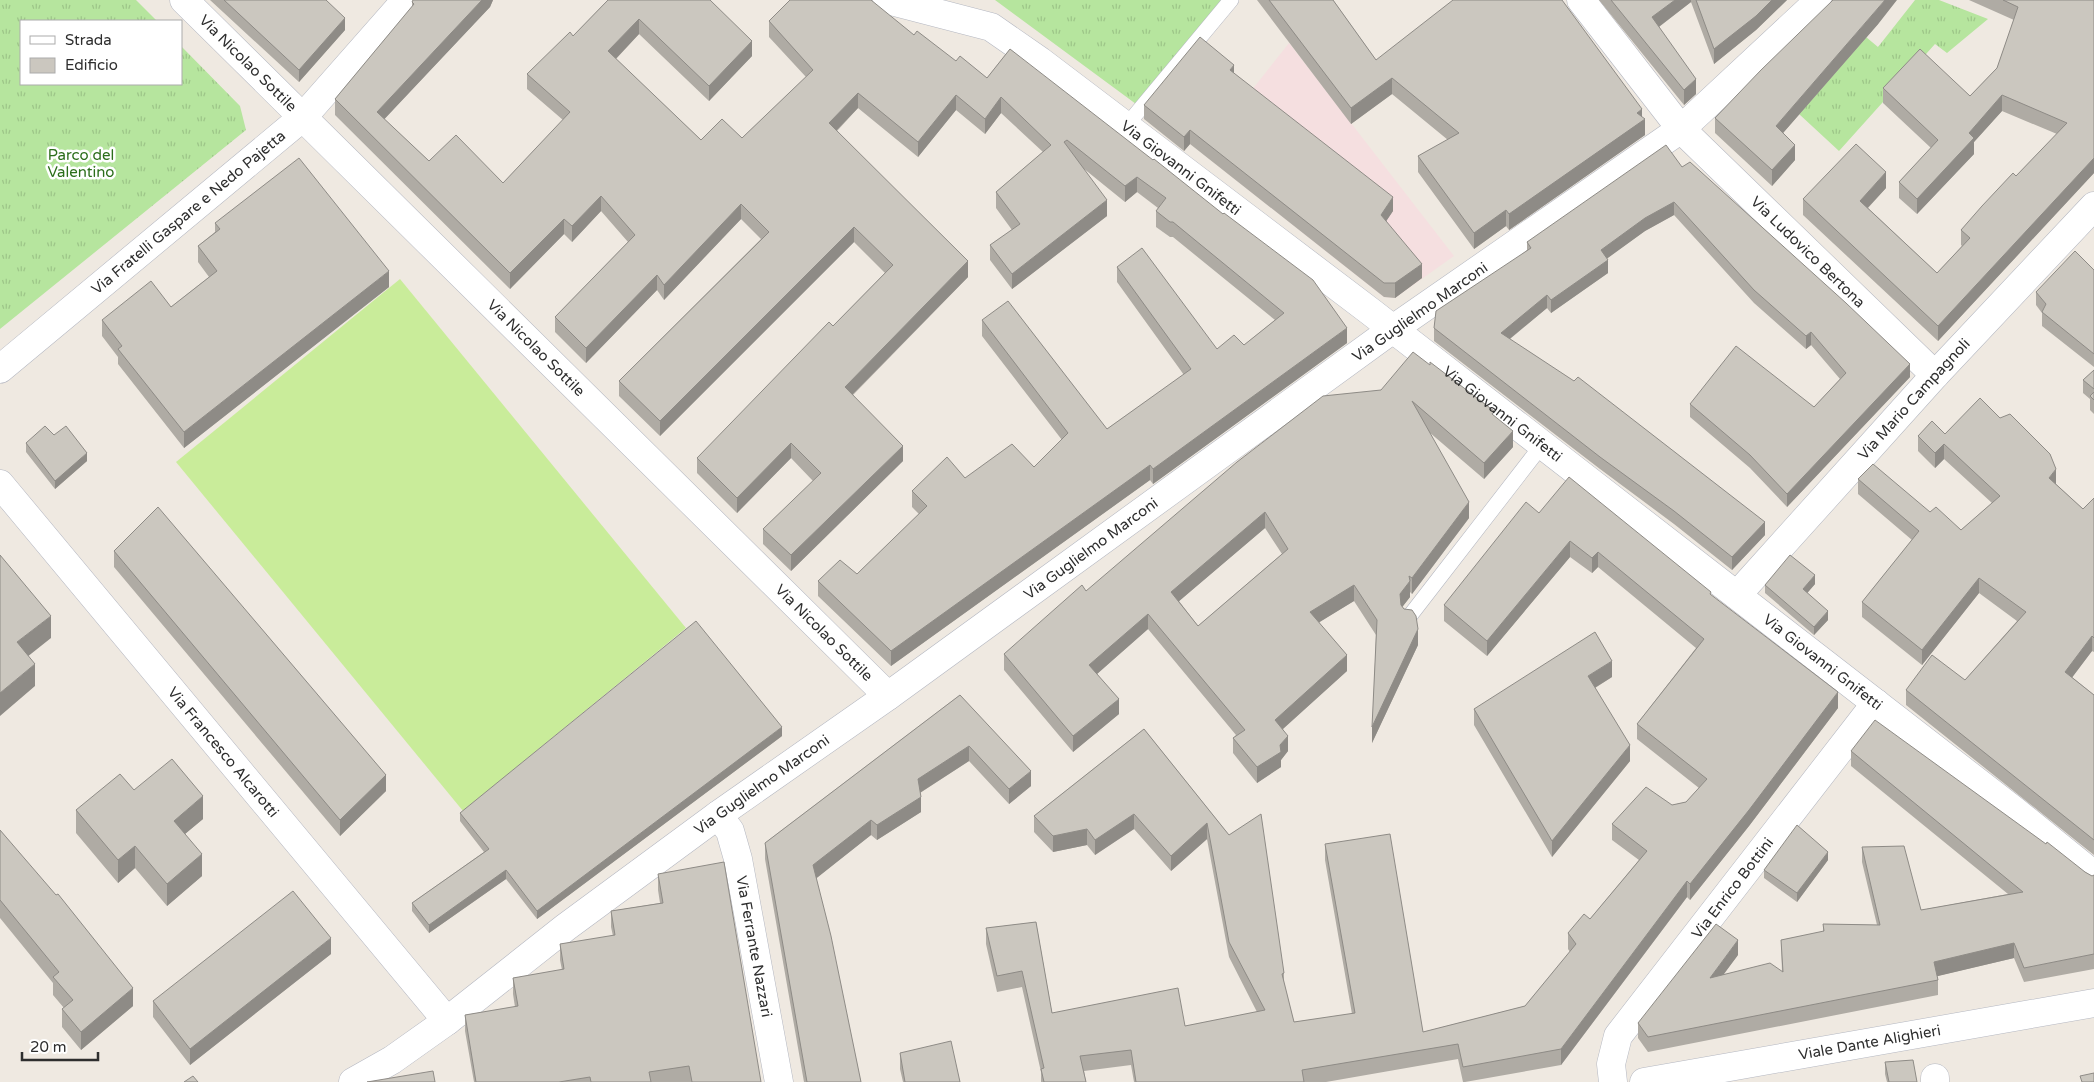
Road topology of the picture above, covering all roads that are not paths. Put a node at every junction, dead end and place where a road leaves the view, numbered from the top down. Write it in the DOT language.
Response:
graph roads {
  1 [pos="184,0"];
  2 [pos="406,0"];
  3 [pos="887,0"];
  4 [pos="1231,0"];
  5 [pos="1581,0"];
  6 [pos="1817,0"];
  7 [pos="303,117"];
  8 [pos="1126,126"];
  9 [pos="1681,129"];
  10 [pos="2094,206"];
  11 [pos="1393,329"];
  12 [pos="0,369"];
  13 [pos="1935,375"];
  14 [pos="1542,445"];
  15 [pos="0,484"];
  16 [pos="1736,595"];
  17 [pos="1409,617"];
  18 [pos="888,696"];
  19 [pos="1876,703"];
  20 [pos="718,815"];
  21 [pos="2094,875"];
  22 [pos="2094,1003"];
  23 [pos="447,1021"];
  24 [pos="353,1082"];
  25 [pos="779,1082"];
  26 [pos="1613,1082"];
  27 [pos="1644,1082"];
  1 -- 7 [label="street, Via Nicolao Sottile"];
  2 -- 7 [label="street, Via Fratelli Gaspare e Nedo Pajetta"];
  3 -- 8 [label="street, Via Giovanni Gnifetti"];
  4 -- 8 [label="lane"];
  5 -- 9 [label="street, Via Ludovico Bertona"];
  6 -- 9 [label="street, Via Guglielmo Marconi"];
  7 -- 12 [label="street, Via Fratelli Gaspare e Nedo Pajetta"];
  7 -- 18 [label="street, Via Nicolao Sottile"];
  8 -- 11 [label="street, Via Giovanni Gnifetti"];
  9 -- 11 [label="street, Via Guglielmo Marconi"];
  9 -- 13 [label="street, Via Ludovico Bertona"];
  10 -- 13 [label="street, Via Mario Campagnoli"];
  11 -- 14 [label="street, Via Giovanni Gnifetti"];
  11 -- 18 [label="street, Via Guglielmo Marconi"];
  13 -- 16 [label="street, Via Mario Campagnoli"];
  14 -- 16 [label="street, Via Giovanni Gnifetti"];
  14 -- 17 [label="lane"];
  15 -- 23 [label="street, Via Francesco Alcarotti"];
  16 -- 19 [label="street, Via Giovanni Gnifetti"];
  18 -- 20 [label="street, Via Guglielmo Marconi"];
  19 -- 21 [label="street, Via Giovanni Gnifetti"];
  19 -- 26 [label="street, Via Enrico Bottini"];
  20 -- 23 [label="street, Via Guglielmo Marconi"];
  20 -- 25 [label="street, Via Ferrante Nazzari"];
  22 -- 27 [label="street, Viale Dante Alighieri"];
  23 -- 24 [label="street, Via Guglielmo Marconi"];
}
